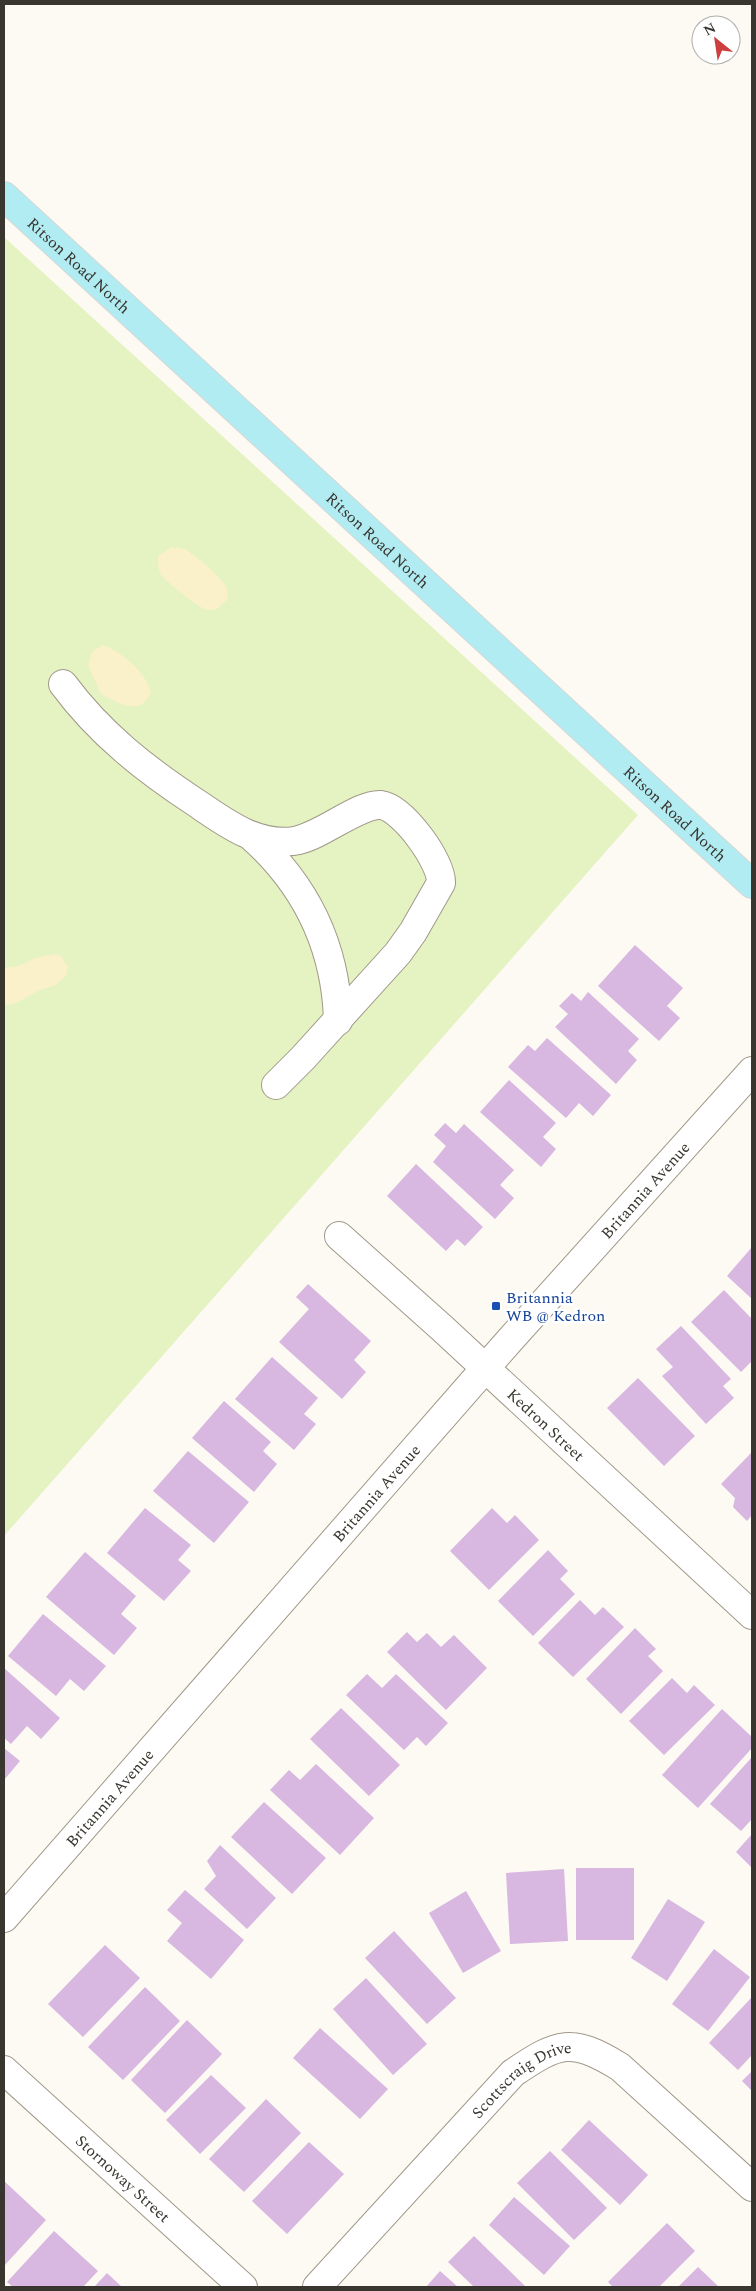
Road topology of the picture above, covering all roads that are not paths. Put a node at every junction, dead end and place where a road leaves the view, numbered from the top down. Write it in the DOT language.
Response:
graph roads {
  1 [pos="4,196"];
  2 [pos="63,684"];
  3 [pos="251,836"];
  4 [pos="752,884"];
  5 [pos="338,1020"];
  6 [pos="752,1071"];
  7 [pos="276,1085"];
  8 [pos="339,1236"];
  9 [pos="485,1368"];
  10 [pos="752,1615"];
  11 [pos="4,1918"];
  12 [pos="4,2070"];
  13 [pos="752,2187"];
  14 [pos="243,2287"];
  15 [pos="317,2287"];
  1 -- 4 [label="main road, Ritson Road North"];
  2 -- 3 [label="street"];
  3 -- 5 [label="street"];
  3 -- 5 [label="street"];
  5 -- 7 [label="street"];
  6 -- 9 [label="street, Britannia Avenue"];
  8 -- 9 [label="street, Kedron Street"];
  9 -- 10 [label="street, Kedron Street"];
  9 -- 11 [label="street, Britannia Avenue"];
  12 -- 14 [label="street, Stornoway Street"];
  13 -- 15 [label="street, Scottscraig Drive"];
}
